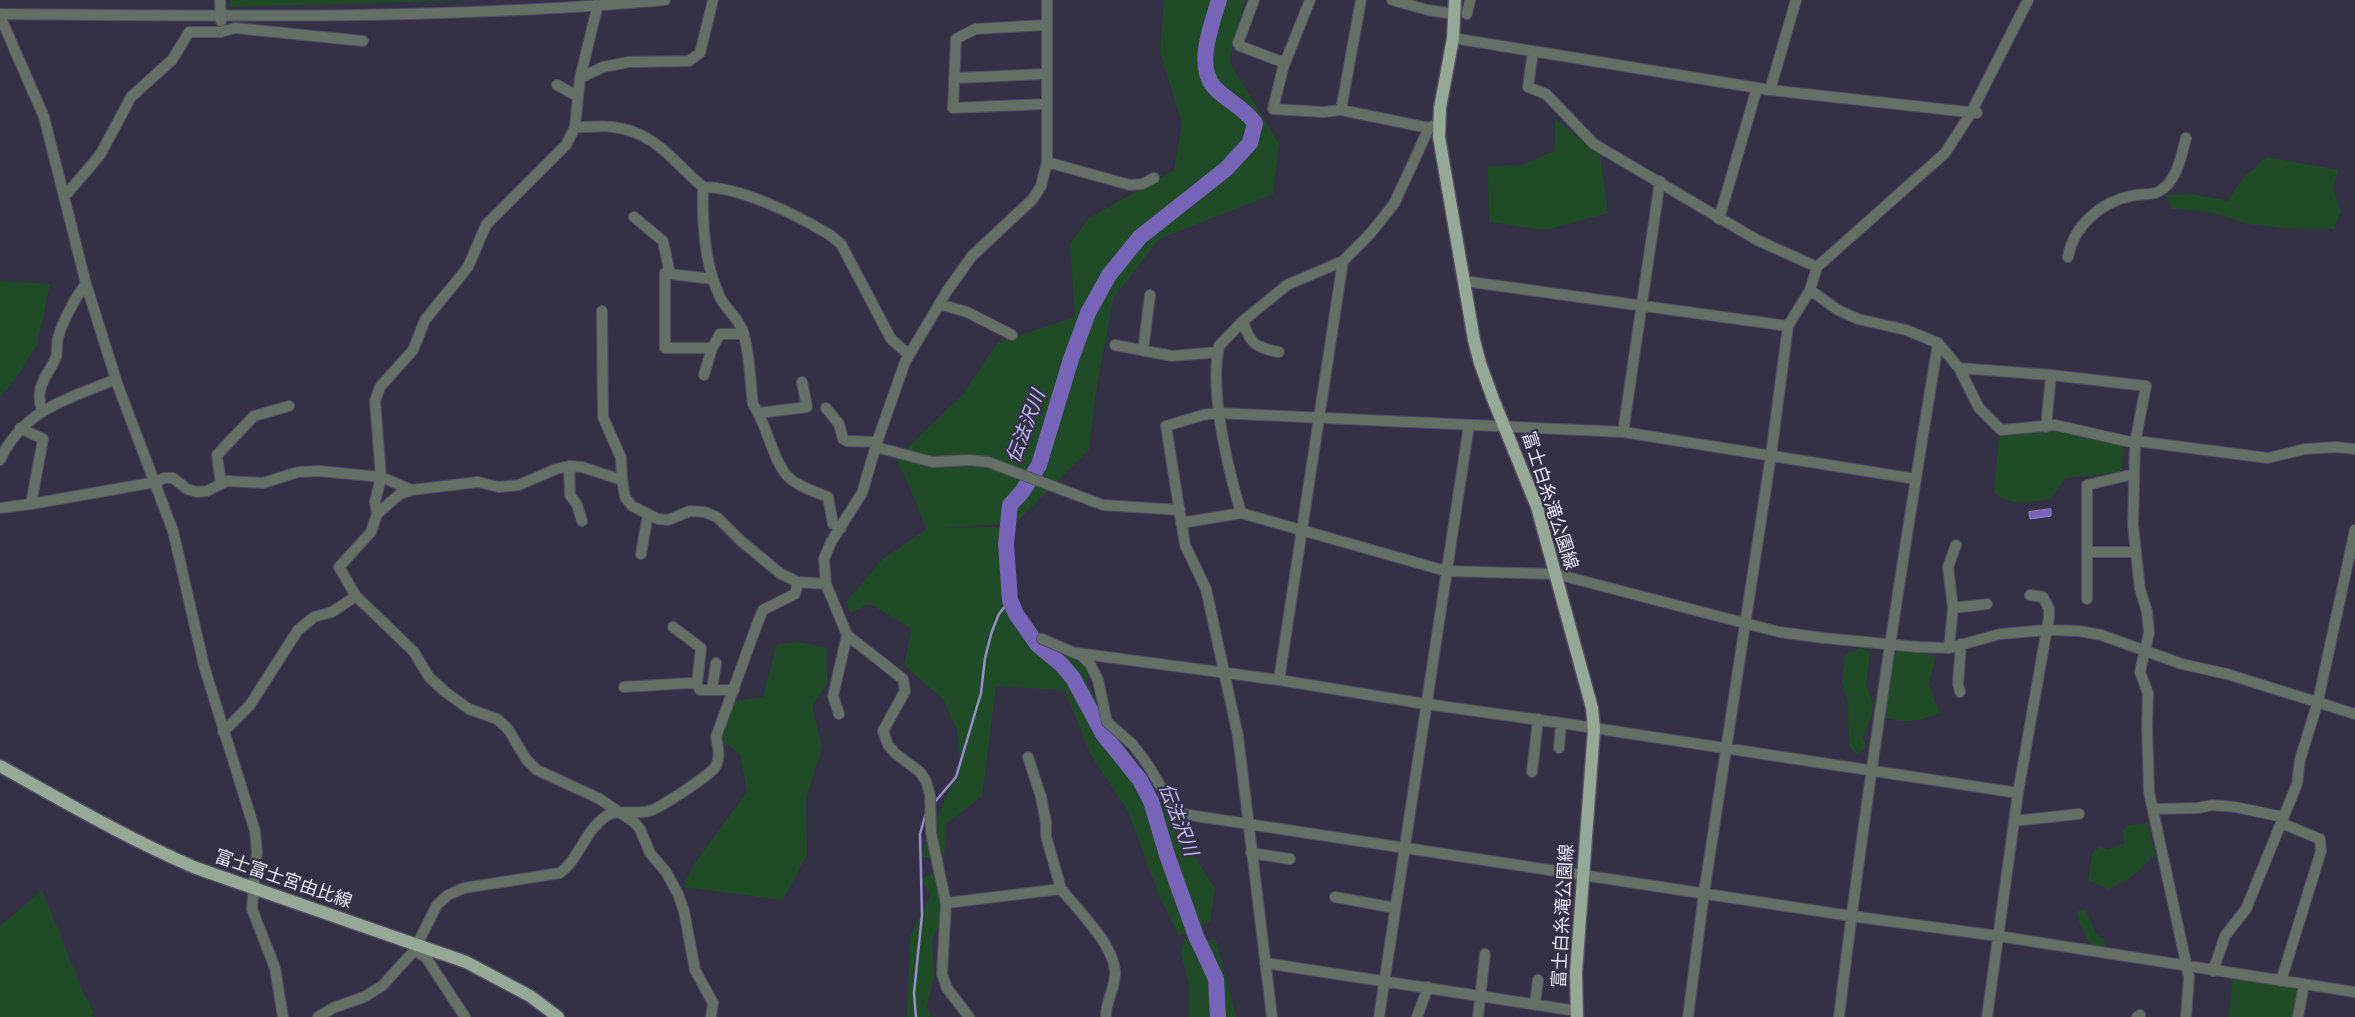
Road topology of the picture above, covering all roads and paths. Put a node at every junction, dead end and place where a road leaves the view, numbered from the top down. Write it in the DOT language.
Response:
graph roads {
  1 [pos="665,0"];
  2 [pos="713,0"];
  3 [pos="1047,0"];
  4 [pos="1254,0"];
  5 [pos="1310,0"];
  6 [pos="1361,0"];
  7 [pos="1392,0"];
  8 [pos="1455,0"];
  9 [pos="1470,0"];
  10 [pos="1796,0"];
  11 [pos="2028,0"];
  12 [pos="598,3"];
  13 [pos="220,8"];
  14 [pos="1461,14"];
  15 [pos="0,15"];
  16 [pos="1045,25"];
  17 [pos="221,32"];
  18 [pos="4,35"];
  19 [pos="1453,38"];
  20 [pos="363,42"];
  21 [pos="1533,51"];
  22 [pos="1285,63"];
  23 [pos="1046,74"];
  24 [pos="580,78"];
  25 [pos="955,78"];
  26 [pos="557,85"];
  27 [pos="1758,88"];
  28 [pos="1770,90"];
  29 [pos="577,96"];
  30 [pos="1046,104"];
  31 [pos="1341,110"];
  32 [pos="1974,113"];
  33 [pos="1434,126"];
  34 [pos="575,127"];
  35 [pos="2186,138"];
  36 [pos="1047,162"];
  37 [pos="1154,178"];
  38 [pos="1660,181"];
  39 [pos="704,187"];
  40 [pos="64,197"];
  41 [pos="634,217"];
  42 [pos="1719,220"];
  43 [pos="2068,256"];
  44 [pos="1343,260"];
  45 [pos="1817,267"];
  46 [pos="670,274"];
  47 [pos="713,279"];
  48 [pos="1464,281"];
  49 [pos="86,284"];
  50 [pos="1810,290"];
  51 [pos="1150,295"];
  52 [pos="939,304"];
  53 [pos="1642,304"];
  54 [pos="602,311"];
  55 [pos="1243,322"];
  56 [pos="1788,326"];
  57 [pos="744,334"];
  58 [pos="1012,335"];
  59 [pos="1938,343"];
  60 [pos="1115,345"];
  61 [pos="712,348"];
  62 [pos="1143,351"];
  63 [pos="1218,352"];
  64 [pos="1279,352"];
  65 [pos="909,355"];
  66 [pos="1959,368"];
  67 [pos="704,375"];
  68 [pos="2052,375"];
  69 [pos="116,379"];
  70 [pos="802,382"];
  71 [pos="289,406"];
  72 [pos="826,408"];
  73 [pos="42,411"];
  74 [pos="759,413"];
  75 [pos="1218,413"];
  76 [pos="1319,418"];
  77 [pos="1469,425"];
  78 [pos="1506,427"];
  79 [pos="2046,427"];
  80 [pos="20,428"];
  81 [pos="1623,432"];
  82 [pos="2135,442"];
  83 [pos="876,445"];
  84 [pos="2355,449"];
  85 [pos="1771,455"];
  86 [pos="0,460"];
  87 [pos="569,466"];
  88 [pos="2134,474"];
  89 [pos="381,477"];
  90 [pos="1916,479"];
  91 [pos="622,480"];
  92 [pos="156,482"];
  93 [pos="221,484"];
  94 [pos="412,490"];
  95 [pos="32,504"];
  96 [pos="0,508"];
  97 [pos="1180,510"];
  98 [pos="1241,513"];
  99 [pos="377,514"];
  100 [pos="648,514"];
  101 [pos="582,521"];
  102 [pos="1181,523"];
  103 [pos="841,528"];
  104 [pos="1302,528"];
  105 [pos="2355,530"];
  106 [pos="1956,545"];
  107 [pos="2086,552"];
  108 [pos="2135,552"];
  109 [pos="640,554"];
  110 [pos="1446,570"];
  111 [pos="1556,574"];
  112 [pos="798,582"];
  113 [pos="826,584"];
  114 [pos="2030,595"];
  115 [pos="356,596"];
  116 [pos="2087,599"];
  117 [pos="1987,604"];
  118 [pos="1953,608"];
  119 [pos="1745,624"];
  120 [pos="672,627"];
  121 [pos="2046,630"];
  122 [pos="847,635"];
  123 [pos="1042,639"];
  124 [pos="1890,644"];
  125 [pos="1961,644"];
  126 [pos="1949,648"];
  127 [pos="2146,650"];
  128 [pos="1073,652"];
  129 [pos="716,663"];
  130 [pos="1225,674"];
  131 [pos="1279,680"];
  132 [pos="697,684"];
  133 [pos="624,688"];
  134 [pos="712,690"];
  135 [pos="734,690"];
  136 [pos="1960,692"];
  137 [pos="2318,701"];
  138 [pos="1426,704"];
  139 [pos="839,714"];
  140 [pos="2355,714"];
  141 [pos="1538,719"];
  142 [pos="1561,723"];
  143 [pos="1594,728"];
  144 [pos="223,732"];
  145 [pos="1559,748"];
  146 [pos="1725,748"];
  147 [pos="1028,757"];
  148 [pos="0,766"];
  149 [pos="1873,770"];
  150 [pos="1532,772"];
  151 [pos="2018,793"];
  152 [pos="2153,810"];
  153 [pos="618,812"];
  154 [pos="2079,814"];
  155 [pos="2282,820"];
  156 [pos="2014,821"];
  157 [pos="1248,824"];
  158 [pos="1404,848"];
  159 [pos="1252,854"];
  160 [pos="1290,859"];
  161 [pos="1584,875"];
  162 [pos="252,888"];
  163 [pos="1061,889"];
  164 [pos="1704,893"];
  165 [pos="1335,897"];
  166 [pos="946,903"];
  167 [pos="1395,908"];
  168 [pos="1851,916"];
  169 [pos="1998,936"];
  170 [pos="415,947"];
  171 [pos="1484,954"];
  172 [pos="1265,963"];
  173 [pos="2188,965"];
  174 [pos="2213,971"];
  175 [pos="1384,980"];
  176 [pos="1538,980"];
  177 [pos="2281,981"];
  178 [pos="2304,984"];
  179 [pos="1428,988"];
  180 [pos="2355,992"];
  181 [pos="1479,996"];
  182 [pos="1535,1004"];
  183 [pos="1577,1014"];
  184 [pos="283,1017"];
  185 [pos="318,1017"];
  186 [pos="464,1017"];
  187 [pos="558,1017"];
  188 [pos="711,1017"];
  189 [pos="969,1017"];
  190 [pos="1106,1017"];
  191 [pos="1272,1017"];
  192 [pos="1379,1017"];
  193 [pos="1417,1017"];
  194 [pos="1478,1017"];
  195 [pos="1688,1017"];
  196 [pos="1839,1017"];
  197 [pos="1987,1017"];
  198 [pos="2186,1017"];
  199 [pos="2298,1017"];
  1 -- 12 [label="street"];
  2 -- 24 [label="street"];
  3 -- 16 [label="street"];
  4 -- 22 [label="street"];
  5 -- 22 [label="street"];
  6 -- 31 [label="street"];
  7 -- 14 [label="street"];
  8 -- 14 [label="main road, 富士白糸滝公園線"];
  9 -- 14 [label="street"];
  10 -- 28 [label="street"];
  11 -- 32 [label="street"];
  12 -- 13 [label="street"];
  12 -- 24 [label="street"];
  13 -- 15 [label="street"];
  13 -- 17 [label="street"];
  14 -- 19 [label="main road, 富士白糸滝公園線"];
  15 -- 18 [label="street"];
  16 -- 23 [label="street"];
  16 -- 25 [label="street"];
  17 -- 20 [label="street"];
  17 -- 40 [label="street"];
  18 -- 40 [label="street"];
  19 -- 21 [label="street"];
  19 -- 33 [label="main road, 富士白糸滝公園線"];
  21 -- 27 [label="street"];
  21 -- 38 [label="street"];
  22 -- 31 [label="street"];
  23 -- 25 [label="street"];
  23 -- 30 [label="street"];
  24 -- 29 [label="street"];
  25 -- 30 [label="street"];
  26 -- 29 [label="street"];
  27 -- 28 [label="street"];
  27 -- 42 [label="street"];
  28 -- 32 [label="street"];
  29 -- 34 [label="street"];
  30 -- 36 [label="street"];
  31 -- 33 [label="street"];
  32 -- 45 [label="street"];
  33 -- 44 [label="street"];
  33 -- 48 [label="main road, 富士白糸滝公園線"];
  34 -- 39 [label="street"];
  34 -- 89 [label="street"];
  35 -- 43 [label="street"];
  36 -- 37 [label="street"];
  36 -- 52 [label="street"];
  38 -- 42 [label="street"];
  38 -- 53 [label="street"];
  39 -- 47 [label="street"];
  39 -- 65 [label="street"];
  40 -- 49 [label="street"];
  41 -- 46 [label="street"];
  42 -- 45 [label="street"];
  44 -- 55 [label="street"];
  44 -- 76 [label="street"];
  45 -- 50 [label="street"];
  46 -- 47 [label="street"];
  46 -- 61 [label="street"];
  47 -- 57 [label="street"];
  48 -- 53 [label="street"];
  48 -- 78 [label="main road, 富士白糸滝公園線"];
  49 -- 69 [label="street"];
  49 -- 73 [label="street"];
  50 -- 56 [label="street"];
  50 -- 59 [label="street"];
  51 -- 62 [label="street"];
  52 -- 58 [label="street"];
  52 -- 65 [label="street"];
  53 -- 56 [label="street"];
  53 -- 81 [label="street"];
  54 -- 91 [label="street"];
  55 -- 63 [label="street"];
  55 -- 64 [label="street"];
  56 -- 85 [label="street"];
  57 -- 61 [label="street"];
  57 -- 74 [label="street"];
  59 -- 66 [label="street"];
  59 -- 90 [label="street"];
  60 -- 62 [label="street"];
  61 -- 67 [label="street"];
  62 -- 63 [label="street"];
  63 -- 75 [label="street"];
  65 -- 83 [label="street"];
  66 -- 68 [label="street"];
  66 -- 79 [label="street"];
  68 -- 79 [label="street"];
  68 -- 82 [label="street"];
  69 -- 73 [label="street"];
  69 -- 92 [label="street"];
  70 -- 74 [label="street"];
  71 -- 93 [label="street"];
  72 -- 83 [label="street"];
  73 -- 80 [label="street"];
  74 -- 103 [label="street"];
  75 -- 76 [label="street"];
  75 -- 97 [label="street"];
  75 -- 98 [label="street"];
  76 -- 77 [label="street"];
  76 -- 104 [label="street"];
  77 -- 78 [label="street"];
  77 -- 110 [label="street"];
  78 -- 81 [label="street"];
  78 -- 111 [label="main road, 富士白糸滝公園線"];
  79 -- 82 [label="street"];
  80 -- 86 [label="street"];
  80 -- 95 [label="street"];
  81 -- 85 [label="street"];
  82 -- 84 [label="street"];
  82 -- 88 [label="street"];
  83 -- 97 [label="street"];
  83 -- 103 [label="street"];
  85 -- 90 [label="street"];
  85 -- 119 [label="street"];
  87 -- 91 [label="street"];
  87 -- 94 [label="street"];
  87 -- 101 [label="street"];
  88 -- 107 [label="street"];
  88 -- 108 [label="street"];
  89 -- 93 [label="street"];
  89 -- 94 [label="street"];
  89 -- 99 [label="street"];
  90 -- 124 [label="street"];
  91 -- 100 [label="street"];
  92 -- 93 [label="street"];
  92 -- 95 [label="street"];
  92 -- 144 [label="street"];
  94 -- 99 [label="street"];
  95 -- 96 [label="street"];
  97 -- 102 [label="street"];
  98 -- 102 [label="street"];
  98 -- 104 [label="street"];
  99 -- 115 [label="street"];
  100 -- 109 [label="street"];
  100 -- 112 [label="street"];
  102 -- 130 [label="street"];
  103 -- 113 [label="street"];
  104 -- 110 [label="street"];
  104 -- 131 [label="street"];
  105 -- 137 [label="street"];
  106 -- 118 [label="street"];
  107 -- 108 [label="street"];
  107 -- 116 [label="street"];
  108 -- 127 [label="street"];
  110 -- 111 [label="street"];
  110 -- 138 [label="street"];
  111 -- 119 [label="street"];
  111 -- 143 [label="main road, 富士白糸滝公園線"];
  112 -- 113 [label="street"];
  112 -- 135 [label="street"];
  113 -- 122 [label="street"];
  114 -- 121 [label="street"];
  115 -- 144 [label="street"];
  115 -- 153 [label="street"];
  117 -- 118 [label="street"];
  118 -- 126 [label="street"];
  119 -- 124 [label="street"];
  119 -- 146 [label="street"];
  120 -- 132 [label="street"];
  121 -- 125 [label="street"];
  121 -- 127 [label="street"];
  121 -- 151 [label="street"];
  122 -- 139 [label="street"];
  122 -- 166 [label="street"];
  123 -- 128 [label="street"];
  124 -- 126 [label="street"];
  124 -- 149 [label="street"];
  125 -- 126 [label="street"];
  125 -- 136 [label="street"];
  127 -- 137 [label="street"];
  127 -- 152 [label="street"];
  128 -- 130 [label="street"];
  128 -- 157 [label="street"];
  129 -- 134 [label="street"];
  130 -- 131 [label="street"];
  130 -- 157 [label="street"];
  131 -- 138 [label="street"];
  132 -- 133 [label="street"];
  132 -- 134 [label="street"];
  134 -- 135 [label="street"];
  135 -- 153 [label="street"];
  137 -- 140 [label="street"];
  137 -- 155 [label="street"];
  138 -- 141 [label="street"];
  138 -- 158 [label="street"];
  141 -- 142 [label="street"];
  141 -- 150 [label="street"];
  142 -- 143 [label="street"];
  142 -- 145 [label="street"];
  143 -- 146 [label="street"];
  143 -- 161 [label="main road, 富士白糸滝公園線"];
  144 -- 162 [label="street"];
  146 -- 149 [label="street"];
  146 -- 164 [label="street"];
  147 -- 163 [label="street"];
  148 -- 162 [label="main road, 富士富士宮由比線"];
  149 -- 151 [label="street"];
  149 -- 168 [label="street"];
  151 -- 156 [label="street"];
  152 -- 155 [label="street"];
  152 -- 173 [label="street"];
  153 -- 170 [label="street"];
  153 -- 188 [label="street"];
  154 -- 156 [label="street"];
  155 -- 174 [label="street"];
  155 -- 177 [label="street"];
  156 -- 169 [label="street"];
  157 -- 158 [label="street"];
  157 -- 159 [label="street"];
  158 -- 161 [label="street"];
  158 -- 167 [label="street"];
  159 -- 160 [label="street"];
  159 -- 172 [label="street"];
  161 -- 164 [label="street"];
  161 -- 183 [label="main road, 富士白糸滝公園線"];
  162 -- 170 [label="main road, 富士富士宮由比線"];
  162 -- 184 [label="street"];
  163 -- 166 [label="street"];
  163 -- 190 [label="street"];
  164 -- 168 [label="street"];
  164 -- 195 [label="street"];
  165 -- 167 [label="street"];
  166 -- 189 [label="street"];
  167 -- 175 [label="street"];
  168 -- 169 [label="street"];
  168 -- 196 [label="street"];
  169 -- 173 [label="street"];
  169 -- 197 [label="street"];
  170 -- 185 [label="street"];
  170 -- 186 [label="street"];
  170 -- 187 [label="main road, 富士富士宮由比線"];
  171 -- 181 [label="street"];
  172 -- 175 [label="street"];
  172 -- 191 [label="street"];
  173 -- 174 [label="street"];
  173 -- 198 [label="street"];
  174 -- 177 [label="street"];
  175 -- 179 [label="street"];
  175 -- 192 [label="street"];
  176 -- 182 [label="street"];
  177 -- 178 [label="street"];
  178 -- 180 [label="street"];
  178 -- 199 [label="street"];
  179 -- 181 [label="street"];
  179 -- 193 [label="street"];
  181 -- 182 [label="street"];
  181 -- 194 [label="street"];
  182 -- 183 [label="street"];
}
